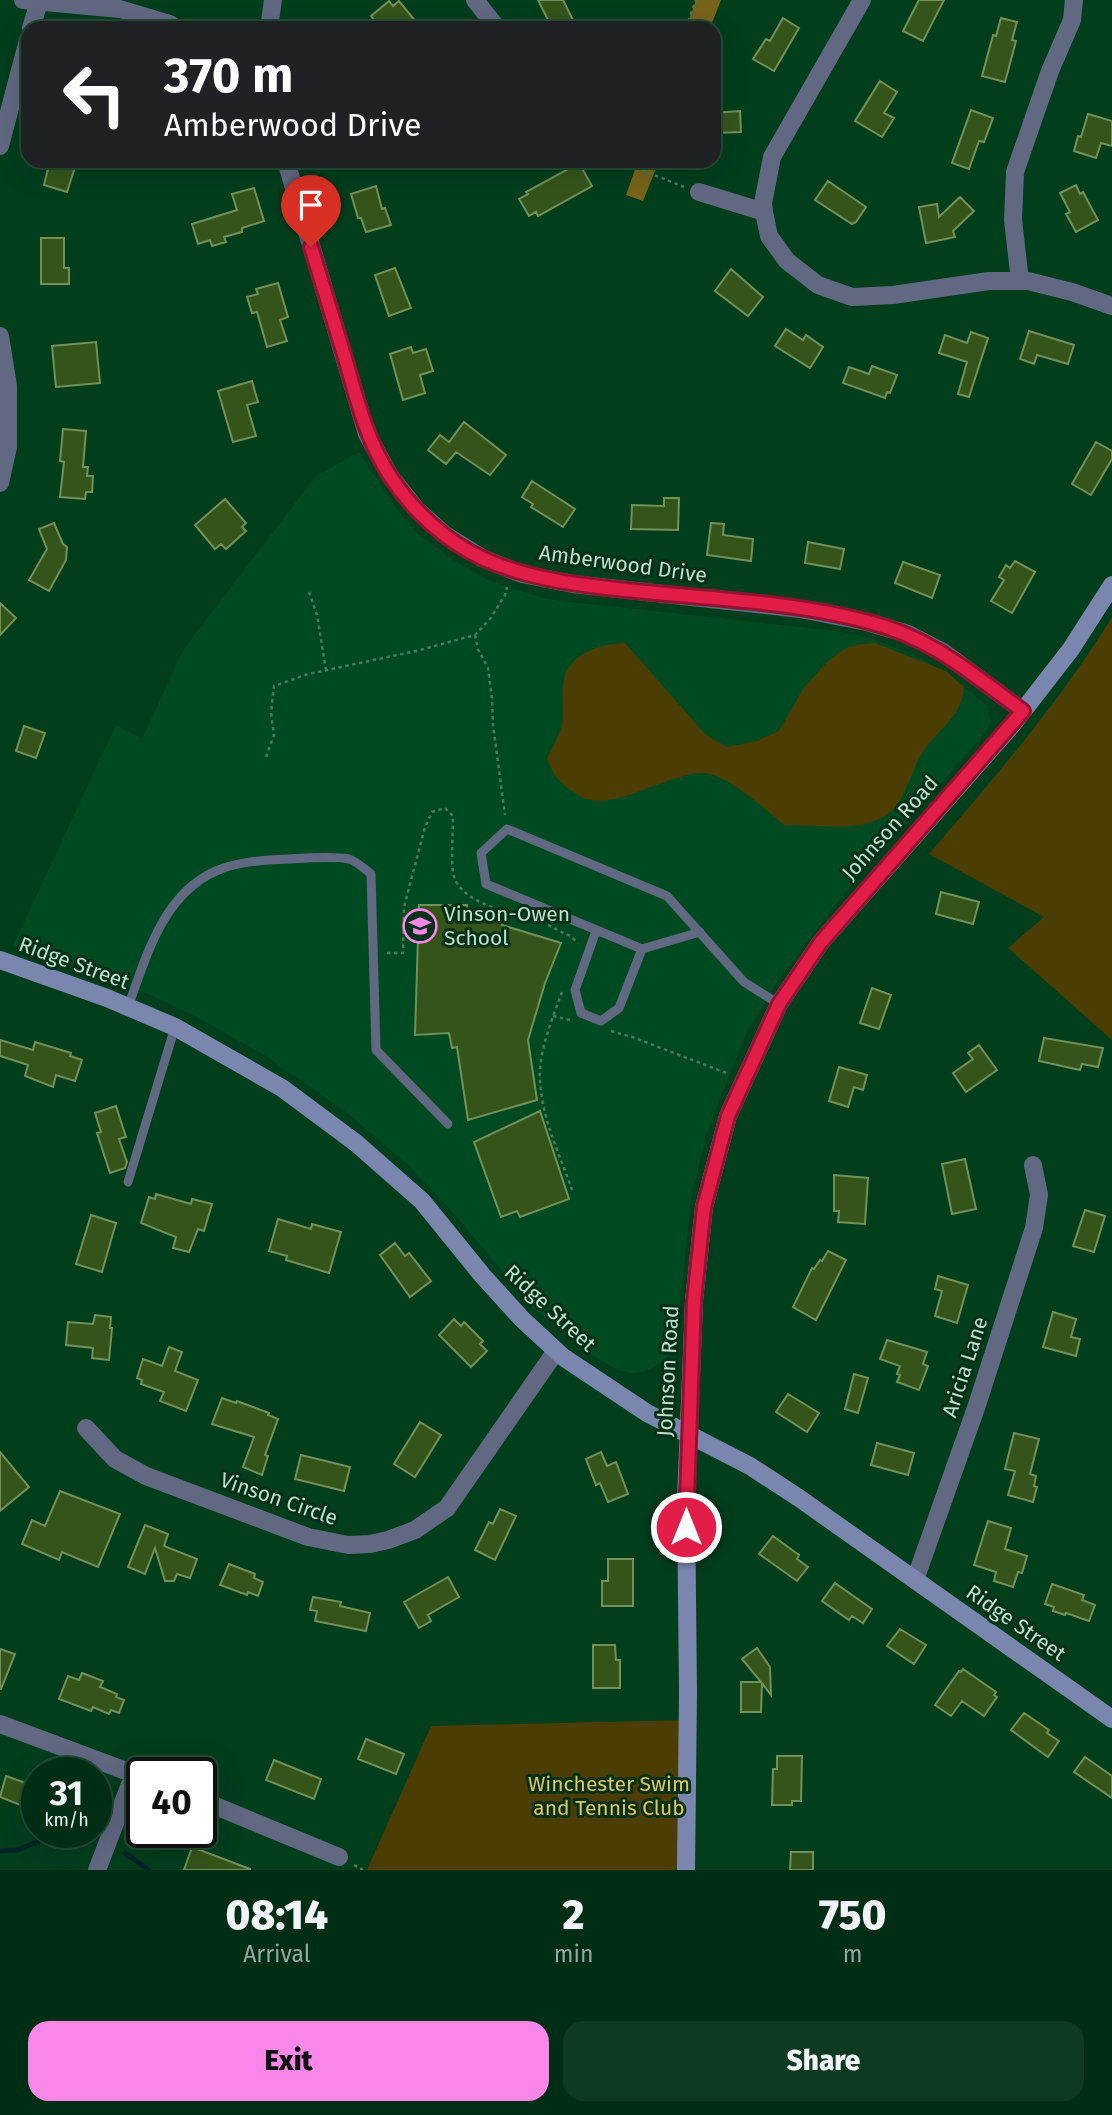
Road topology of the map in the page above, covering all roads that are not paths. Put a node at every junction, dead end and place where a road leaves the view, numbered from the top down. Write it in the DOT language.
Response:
graph roads {
  1 [pos="273,0"];
  2 [pos="475,0"];
  3 [pos="862,0"];
  4 [pos="1074,0"];
  5 [pos="31,1"];
  6 [pos="31,21"];
  7 [pos="160,21"];
  8 [pos="270,21"];
  9 [pos="492,21"];
  10 [pos="21,66"];
  11 [pos="0,146"];
  12 [pos="288,168"];
  13 [pos="699,192"];
  14 [pos="764,212"];
  15 [pos="1020,281"];
  16 [pos="1112,306"];
  17 [pos="0,336"];
  18 [pos="0,483"];
  19 [pos="1112,585"];
  20 [pos="1023,711"];
  21 [pos="596,931"];
  22 [pos="700,932"];
  23 [pos="642,949"];
  24 [pos="0,960"];
  25 [pos="779,1004"];
  26 [pos="128,1007"];
  27 [pos="174,1027"];
  28 [pos="448,1124"];
  29 [pos="1033,1165"];
  30 [pos="128,1182"];
  31 [pos="556,1351"];
  32 [pos="86,1428"];
  33 [pos="688,1434"];
  34 [pos="915,1580"];
  35 [pos="1112,1719"];
  36 [pos="0,1724"];
  37 [pos="126,1771"];
  38 [pos="126,1804"];
  39 [pos="217,1807"];
  40 [pos="339,1857"];
  41 [pos="97,1870"];
  42 [pos="686,1870"];
  1 -- 8 [label="street"];
  2 -- 9 [label="street"];
  3 -- 14 [label="street"];
  4 -- 15 [label="street"];
  5 -- 6 [label="street"];
  5 -- 7 [label="street"];
  10 -- 11 [label="street"];
  12 -- 20 [label="street, Amberwood Drive"];
  13 -- 14 [label="street"];
  14 -- 15 [label="street"];
  15 -- 16 [label="street"];
  17 -- 18 [label="street"];
  19 -- 20 [label="street, Johnson Road"];
  20 -- 25 [label="street, Johnson Road"];
  21 -- 22 [label="lane"];
  21 -- 23 [label="lane"];
  21 -- 23 [label="lane"];
  22 -- 23 [label="lane"];
  22 -- 25 [label="lane"];
  24 -- 26 [label="street, Ridge Street"];
  25 -- 33 [label="street, Johnson Road"];
  26 -- 27 [label="street, Ridge Street"];
  26 -- 28 [label="lane"];
  27 -- 30 [label="lane"];
  27 -- 31 [label="street, Ridge Street"];
  29 -- 34 [label="street, Aricia Lane"];
  31 -- 32 [label="street, Vinson Circle"];
  31 -- 33 [label="street, Ridge Street"];
  33 -- 34 [label="street, Ridge Street"];
  33 -- 42 [label="street, Johnson Road"];
  34 -- 35 [label="street, Ridge Street"];
  36 -- 37 [label="street"];
  38 -- 41 [label="street"];
  39 -- 40 [label="street"];
}
